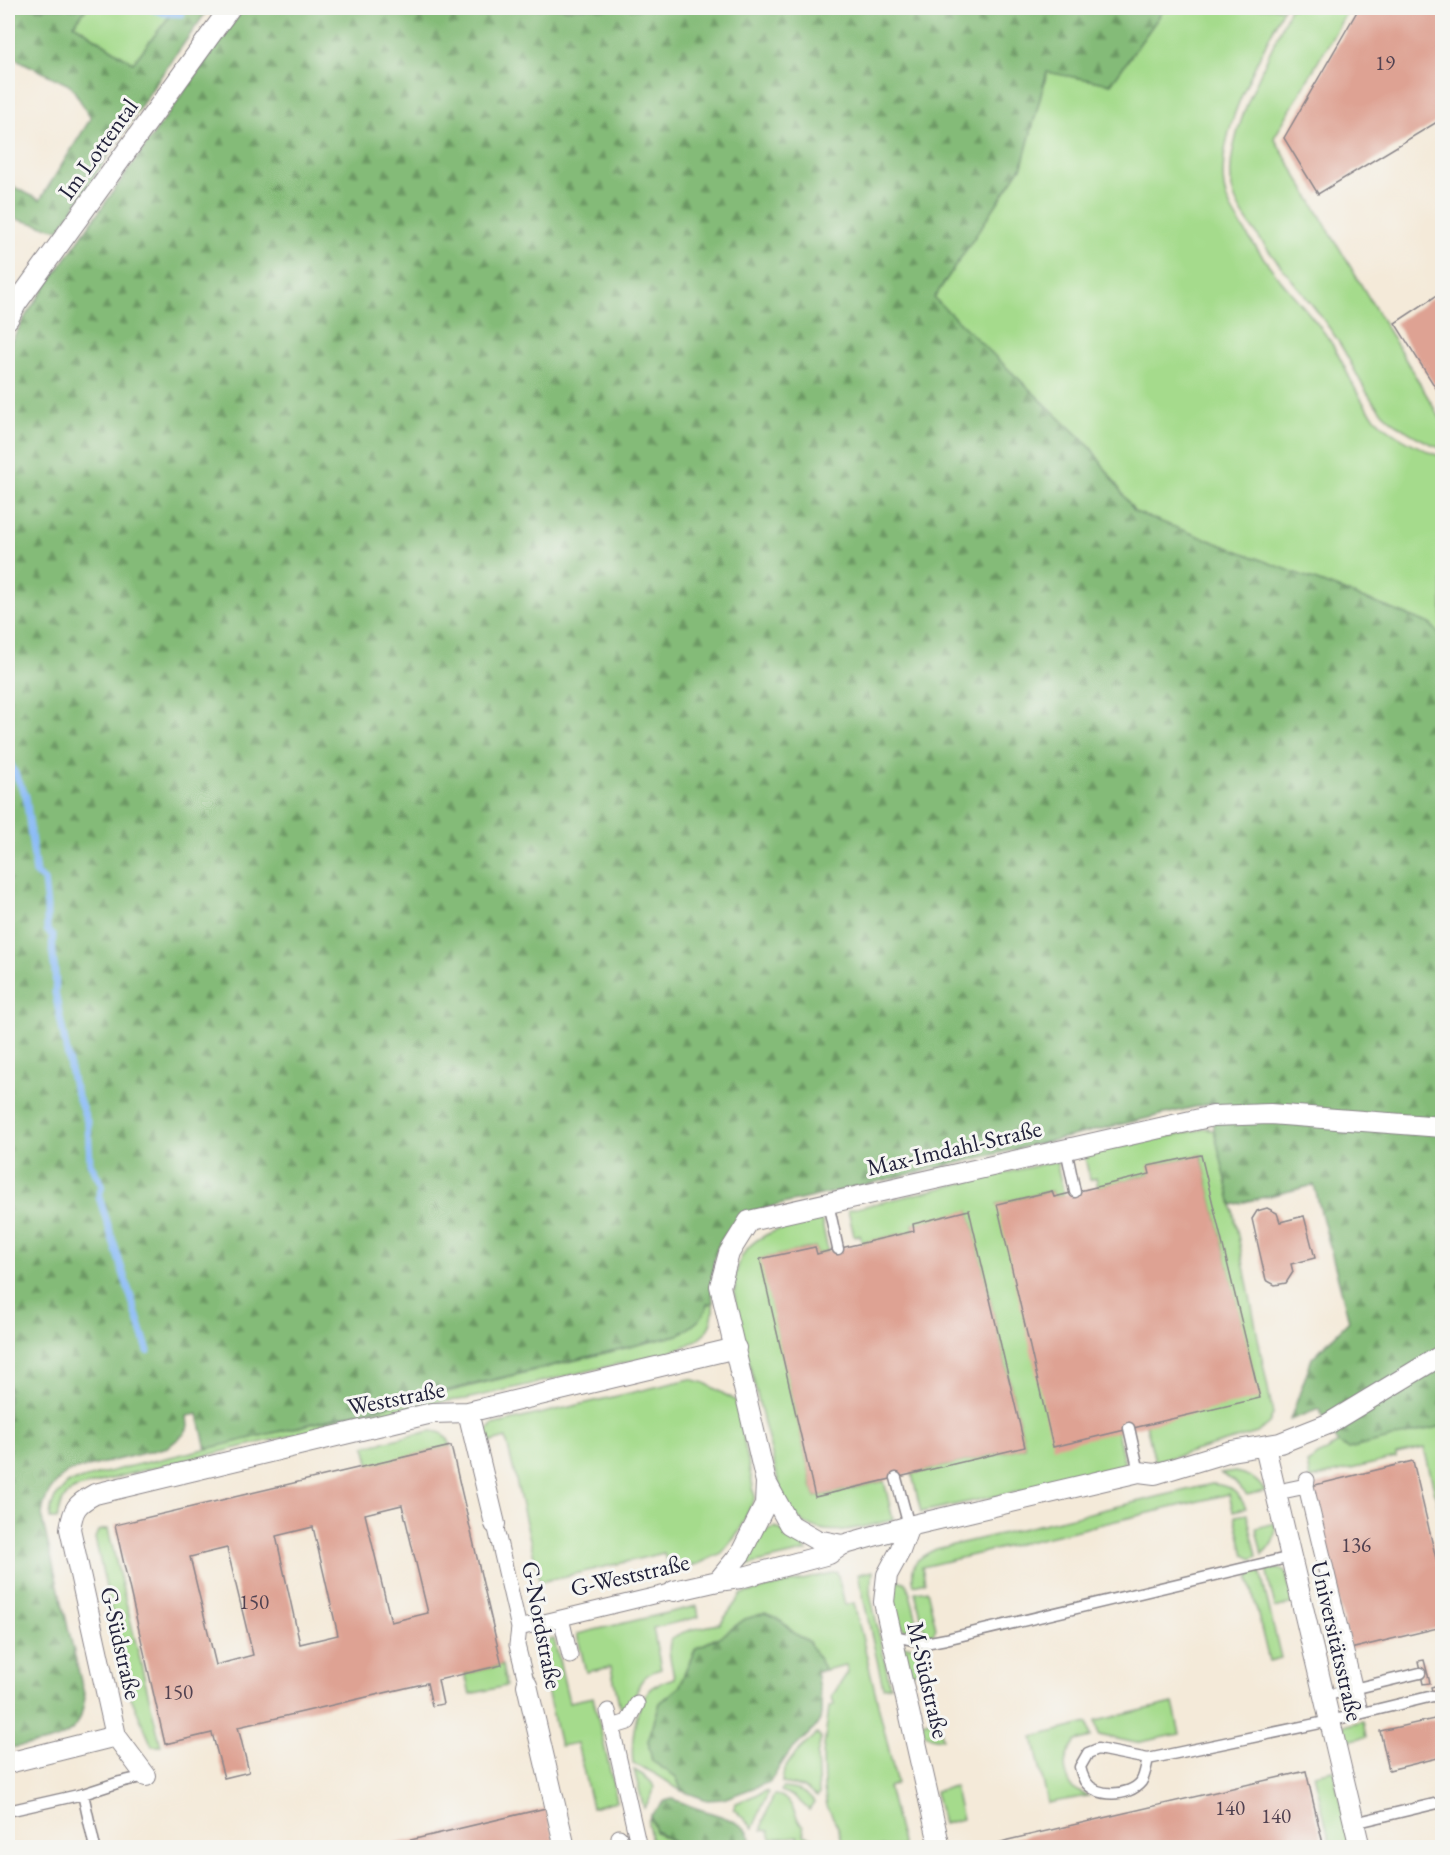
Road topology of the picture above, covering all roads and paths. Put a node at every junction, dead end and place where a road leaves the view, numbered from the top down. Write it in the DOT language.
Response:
graph roads {
  1 [pos="230,8"];
  2 [pos="10,307"];
  3 [pos="1443,1127"];
  4 [pos="1065,1149"];
  5 [pos="1075,1192"];
  6 [pos="828,1203"];
  7 [pos="838,1249"];
  8 [pos="736,1348"];
  9 [pos="1443,1355"];
  10 [pos="468,1412"];
  11 [pos="1129,1428"];
  12 [pos="1265,1447"];
  13 [pos="1139,1472"];
  14 [pos="896,1478"];
  15 [pos="766,1482"];
  16 [pos="1287,1490"];
  17 [pos="73,1512"];
  18 [pos="495,1524"];
  19 [pos="909,1526"];
  20 [pos="842,1545"];
  21 [pos="1291,1557"];
  22 [pos="718,1581"];
  23 [pos="674,1591"];
  24 [pos="561,1618"];
  25 [pos="519,1628"];
  26 [pos="891,1635"];
  27 [pos="570,1656"];
  28 [pos="1420,1673"];
  29 [pos="527,1685"];
  30 [pos="1355,1689"];
  31 [pos="1324,1696"];
  32 [pos="1433,1696"];
  33 [pos="637,1704"];
  34 [pos="1359,1707"];
  35 [pos="608,1710"];
  36 [pos="1330,1721"];
  37 [pos="612,1726"];
  38 [pos="116,1736"];
  39 [pos="1148,1759"];
  40 [pos="8,1762"];
  41 [pos="146,1776"];
  42 [pos="83,1794"];
  43 [pos="1438,1803"];
  44 [pos="8,1811"];
  45 [pos="1354,1823"];
  46 [pos="95,1848"];
  47 [pos="565,1848"];
  48 [pos="639,1848"];
  49 [pos="940,1848"];
  50 [pos="1360,1848"];
  1 -- 2 [label="street, Im Lottental"];
  3 -- 4 [label="street, Max-Imdahl-Straße"];
  4 -- 5 [label="lane"];
  4 -- 6 [label="street, Max-Imdahl-Straße"];
  6 -- 7 [label="lane"];
  6 -- 8 [label="street, Max-Imdahl-Straße"];
  8 -- 10 [label="street, Weststraße"];
  8 -- 15 [label="street, Max-Imdahl-Straße"];
  9 -- 12 [label="street, Max-Imdahl-Straße"];
  10 -- 17 [label="street, Weststraße"];
  10 -- 18 [label="street, G-Nordstraße"];
  11 -- 13 [label="lane"];
  12 -- 13 [label="street, Max-Imdahl-Straße"];
  12 -- 21 [label="street, Universitätsstraße"];
  13 -- 19 [label="street, Max-Imdahl-Straße"];
  14 -- 19 [label="lane"];
  15 -- 20 [label="street, Max-Imdahl-Straße"];
  15 -- 22 [label="street, Max-Imdahl-Straße"];
  16 -- 30 [label="street, Universitätsstraße"];
  17 -- 38 [label="street, G-Südstraße"];
  18 -- 25 [label="street, G-Nordstraße"];
  19 -- 20 [label="street, Max-Imdahl-Straße"];
  19 -- 26 [label="street, M-Südstraße"];
  20 -- 22 [label="street, Max-Imdahl-Straße"];
  21 -- 26 [label="lane"];
  21 -- 31 [label="street, Universitätsstraße"];
  22 -- 23 [label="street, G-Weststraße"];
  23 -- 24 [label="street, G-Weststraße"];
  24 -- 25 [label="street, G-Weststraße"];
  24 -- 27 [label="street"];
  25 -- 29 [label="street, G-Nordstraße"];
  26 -- 49 [label="street, M-Südstraße"];
  28 -- 30 [label="lane"];
  29 -- 47 [label="street, G-Nordstraße"];
  30 -- 31 [label="lane"];
  30 -- 34 [label="street, Universitätsstraße"];
  31 -- 36 [label="street, Universitätsstraße"];
  32 -- 36 [label="lane"];
  33 -- 37 [label="street"];
  35 -- 37 [label="street"];
  36 -- 39 [label="lane"];
  36 -- 45 [label="street, Universitätsstraße"];
  37 -- 48 [label="street"];
  38 -- 40 [label="street"];
  38 -- 41 [label="street, G-Südstraße"];
  39 -- 39 [label="lane"];
  41 -- 42 [label="lane"];
  42 -- 44 [label="lane"];
  42 -- 46 [label="lane"];
  43 -- 45 [label="lane"];
  45 -- 50 [label="street, Universitätsstraße"];
}
